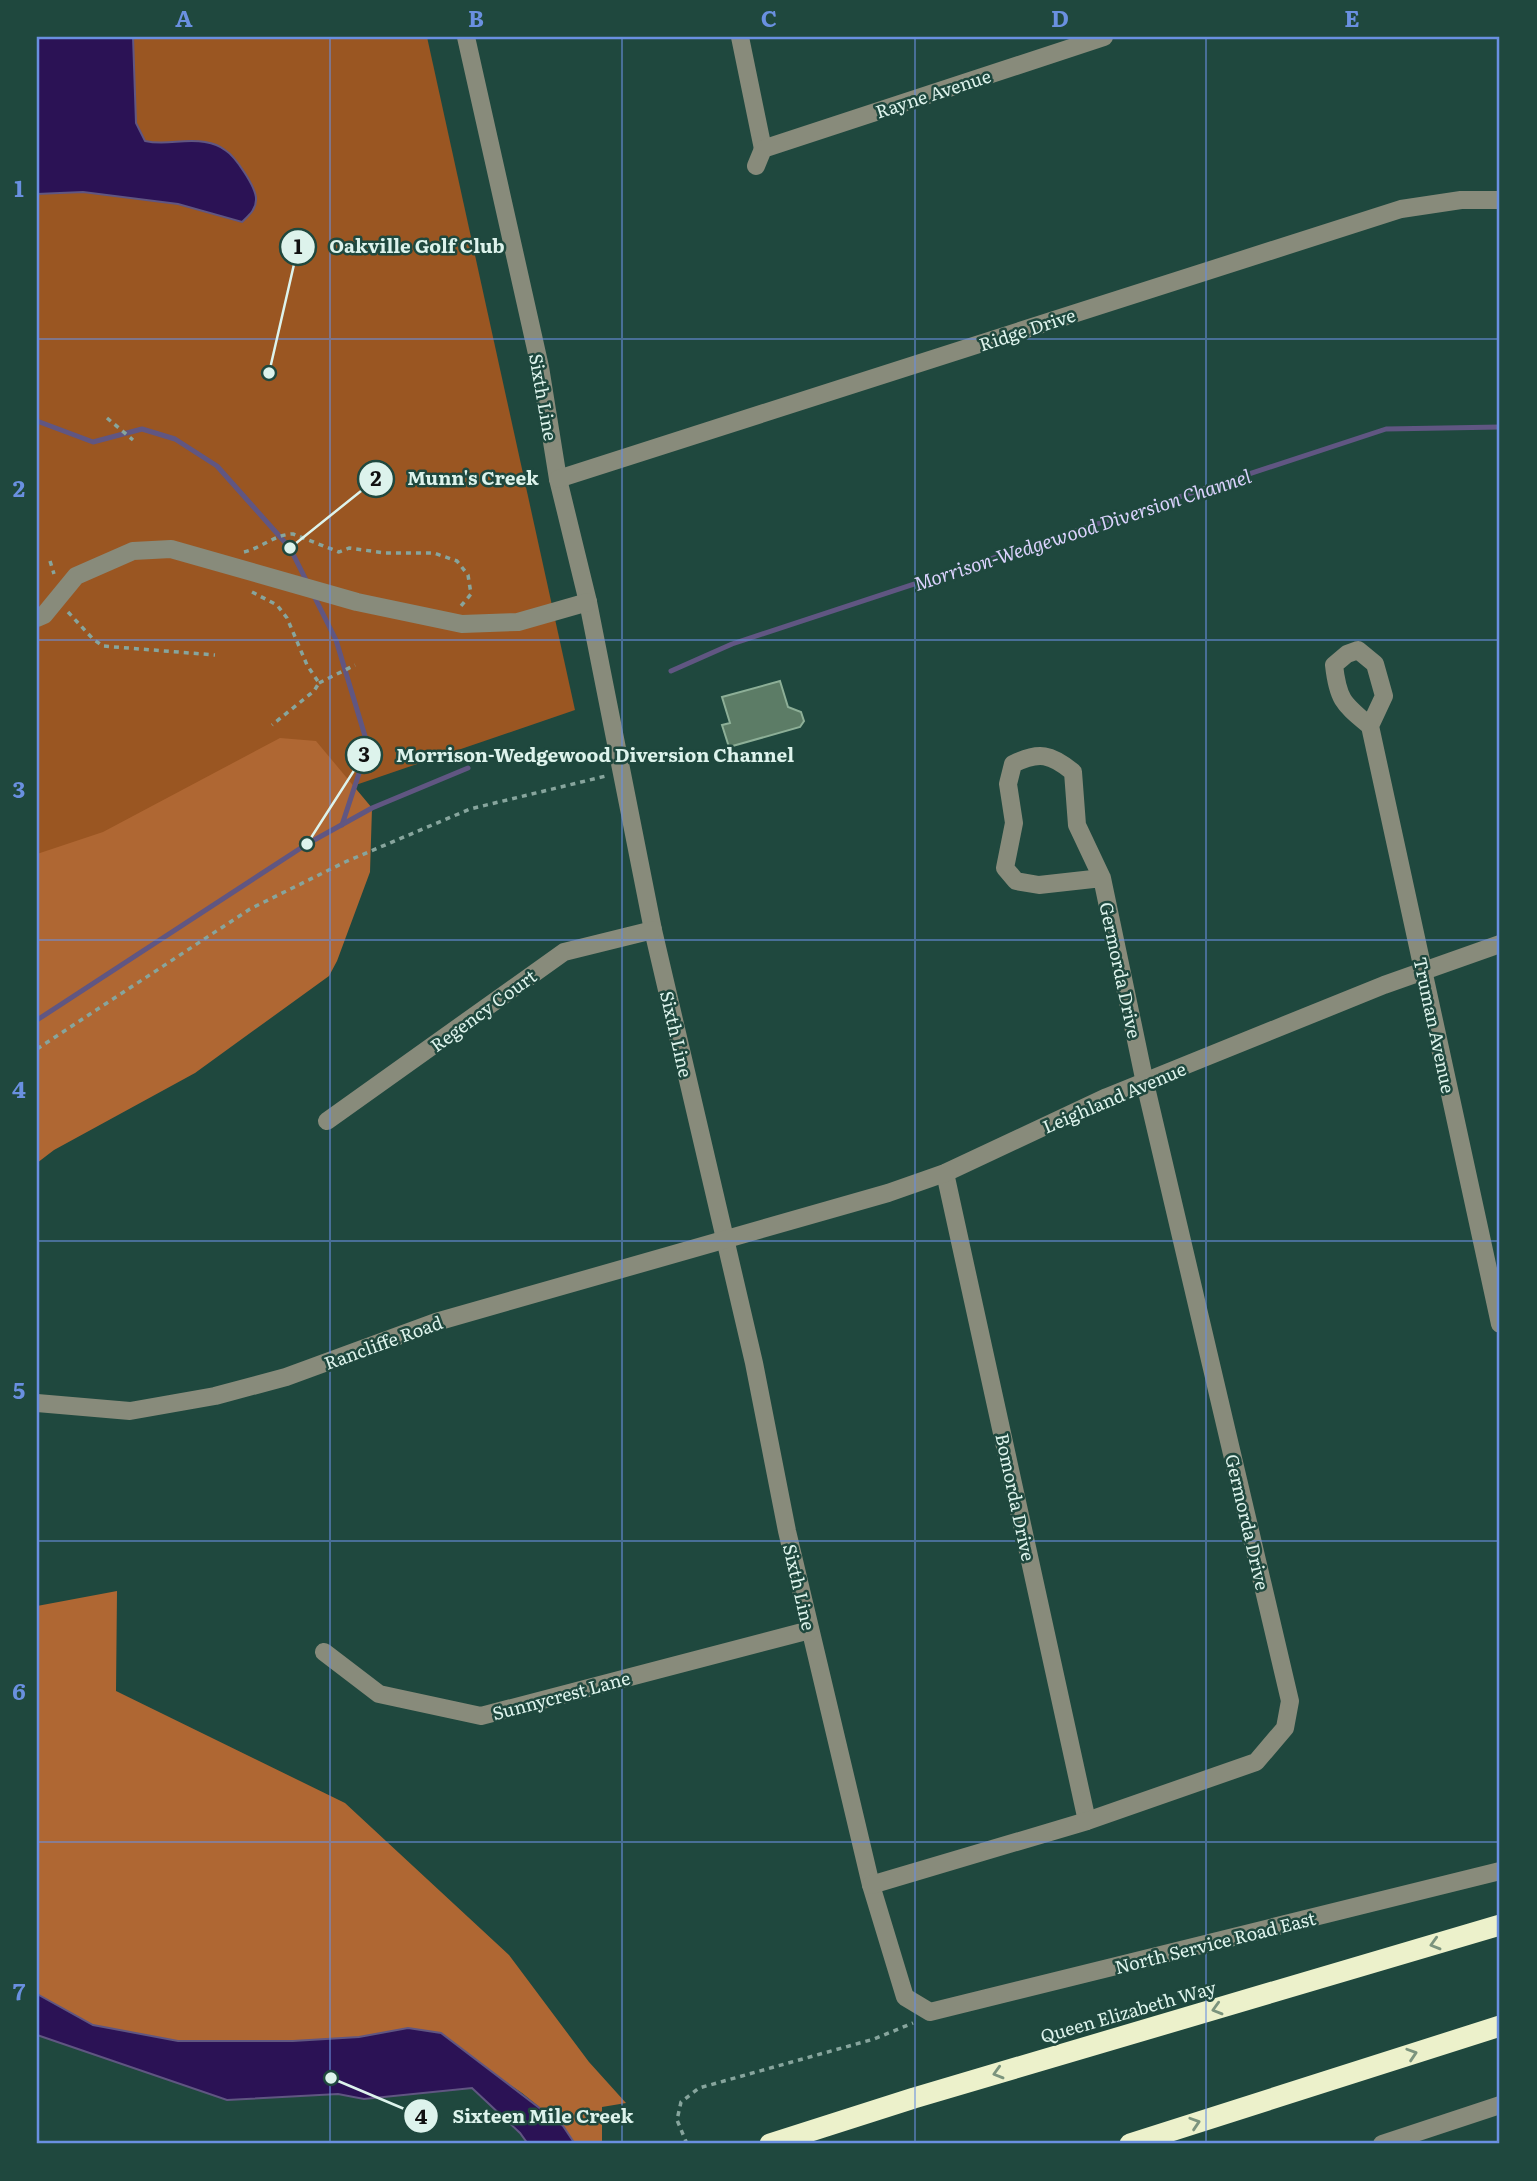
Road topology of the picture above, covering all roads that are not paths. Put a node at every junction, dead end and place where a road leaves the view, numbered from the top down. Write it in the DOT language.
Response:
graph roads {
  1 [pos="466,37"];
  2 [pos="740,37"];
  3 [pos="1104,37"];
  4 [pos="763,149"];
  5 [pos="756,166"];
  6 [pos="1500,200"];
  7 [pos="558,480"];
  8 [pos="588,603"];
  9 [pos="37,618"];
  10 [pos="1370,726"];
  11 [pos="1102,878"];
  12 [pos="653,930"];
  13 [pos="1500,944"];
  14 [pos="1423,972"];
  15 [pos="1145,1083"];
  16 [pos="327,1121"];
  17 [pos="945,1173"];
  18 [pos="725,1240"];
  19 [pos="1500,1324"];
  20 [pos="37,1404"];
  21 [pos="810,1630"];
  22 [pos="324,1652"];
  23 [pos="1087,1821"];
  24 [pos="1500,1871"];
  25 [pos="871,1885"];
  26 [pos="1500,1925"];
  27 [pos="930,2012"];
  28 [pos="1500,2026"];
  29 [pos="1500,2105"];
  30 [pos="770,2144"];
  31 [pos="1130,2144"];
  32 [pos="1382,2144"];
  1 -- 7 [label="street, Sixth Line"];
  2 -- 4 [label="street"];
  3 -- 4 [label="street, Rayne Avenue"];
  4 -- 5 [label="street"];
  6 -- 7 [label="street, Ridge Drive"];
  7 -- 8 [label="street, Sixth Line"];
  8 -- 9 [label="street"];
  8 -- 12 [label="street, Sixth Line"];
  10 -- 14 [label="street, Truman Avenue"];
  11 -- 11 [label="street, Germorda Drive"];
  11 -- 15 [label="street, Germorda Drive"];
  12 -- 16 [label="street, Regency Court"];
  12 -- 18 [label="street, Sixth Line"];
  13 -- 14 [label="street, Leighland Avenue"];
  14 -- 15 [label="street, Leighland Avenue"];
  14 -- 19 [label="street, Truman Avenue"];
  15 -- 17 [label="street, Leighland Avenue"];
  15 -- 23 [label="street, Germorda Drive"];
  17 -- 18 [label="street, Leighland Avenue"];
  17 -- 23 [label="street, Bomorda Drive"];
  18 -- 20 [label="street, Rancliffe Road"];
  18 -- 21 [label="street, Sixth Line"];
  21 -- 22 [label="street, Sunnycrest Lane"];
  21 -- 25 [label="street, Sixth Line"];
  23 -- 25 [label="street, Germorda Drive"];
  24 -- 27 [label="street, North Service Road East"];
  25 -- 27 [label="street, Sixth Line"];
  26 -- 30 [label="highway, Queen Elizabeth Way, one-way"];
  31 -- 28 [label="highway, one-way"];
  29 -- 32 [label="street"];
}
